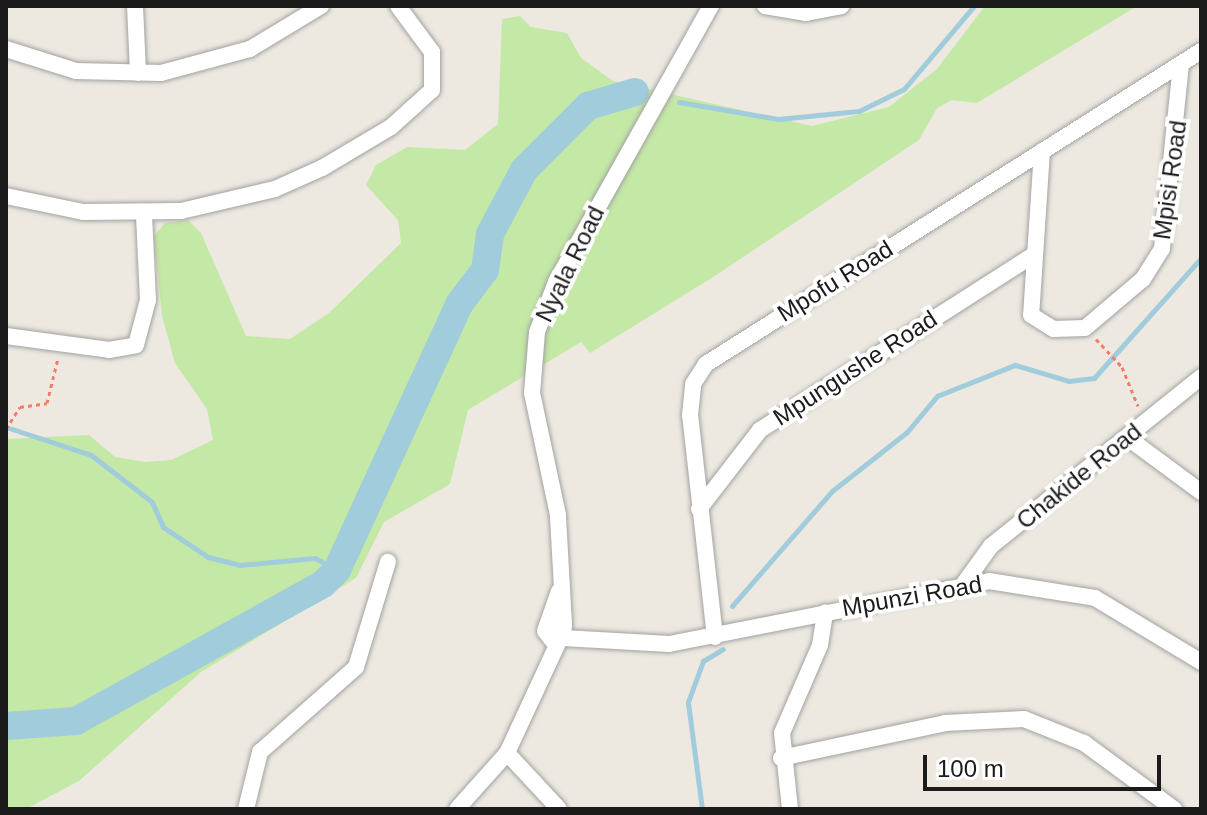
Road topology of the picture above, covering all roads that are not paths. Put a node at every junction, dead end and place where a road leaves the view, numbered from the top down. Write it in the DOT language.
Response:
graph roads {
  1 [pos="135,6"];
  2 [pos="321,6"];
  3 [pos="398,6"];
  4 [pos="765,6"];
  5 [pos="841,6"];
  6 [pos="706,10"];
  7 [pos="6,49"];
  8 [pos="1201,51"];
  9 [pos="1181,64"];
  10 [pos="138,73"];
  11 [pos="1042,151"];
  12 [pos="6,196"];
  13 [pos="144,214"];
  14 [pos="1034,255"];
  15 [pos="6,336"];
  16 [pos="1201,377"];
  17 [pos="1128,438"];
  18 [pos="1201,492"];
  19 [pos="699,509"];
  20 [pos="388,562"];
  21 [pos="965,582"];
  22 [pos="825,612"];
  23 [pos="558,631"];
  24 [pos="715,637"];
  25 [pos="1201,662"];
  26 [pos="507,753"];
  27 [pos="781,758"];
  28 [pos="246,809"];
  29 [pos="457,809"];
  30 [pos="559,809"];
  31 [pos="790,809"];
  32 [pos="1174,809"];
  1 -- 10 [label="street"];
  2 -- 10 [label="street"];
  3 -- 13 [label="street"];
  4 -- 5 [label="street"];
  6 -- 23 [label="street, Nyala Road"];
  7 -- 10 [label="street"];
  8 -- 9 [label="street, Mpofu Road"];
  9 -- 11 [label="street, Mpofu Road"];
  9 -- 14 [label="street, Mpisi Road"];
  11 -- 14 [label="street, Mpisi Road"];
  11 -- 19 [label="street, Mpofu Road"];
  12 -- 13 [label="street"];
  13 -- 15 [label="street"];
  14 -- 19 [label="street, Mpungushe Road"];
  16 -- 17 [label="street, Chakide Road"];
  17 -- 18 [label="street"];
  17 -- 21 [label="street, Chakide Road"];
  19 -- 24 [label="street, Mpofu Road"];
  20 -- 28 [label="street"];
  21 -- 22 [label="street, Mpunzi Road"];
  21 -- 25 [label="street, Mpunzi Road"];
  22 -- 24 [label="street, Mpunzi Road"];
  22 -- 27 [label="street"];
  23 -- 24 [label="street, Mpunzi Road"];
  23 -- 26 [label="street, Nyala Road"];
  26 -- 29 [label="street, Nyala Road"];
  26 -- 30 [label="street"];
  27 -- 31 [label="street"];
  27 -- 32 [label="street"];
}
